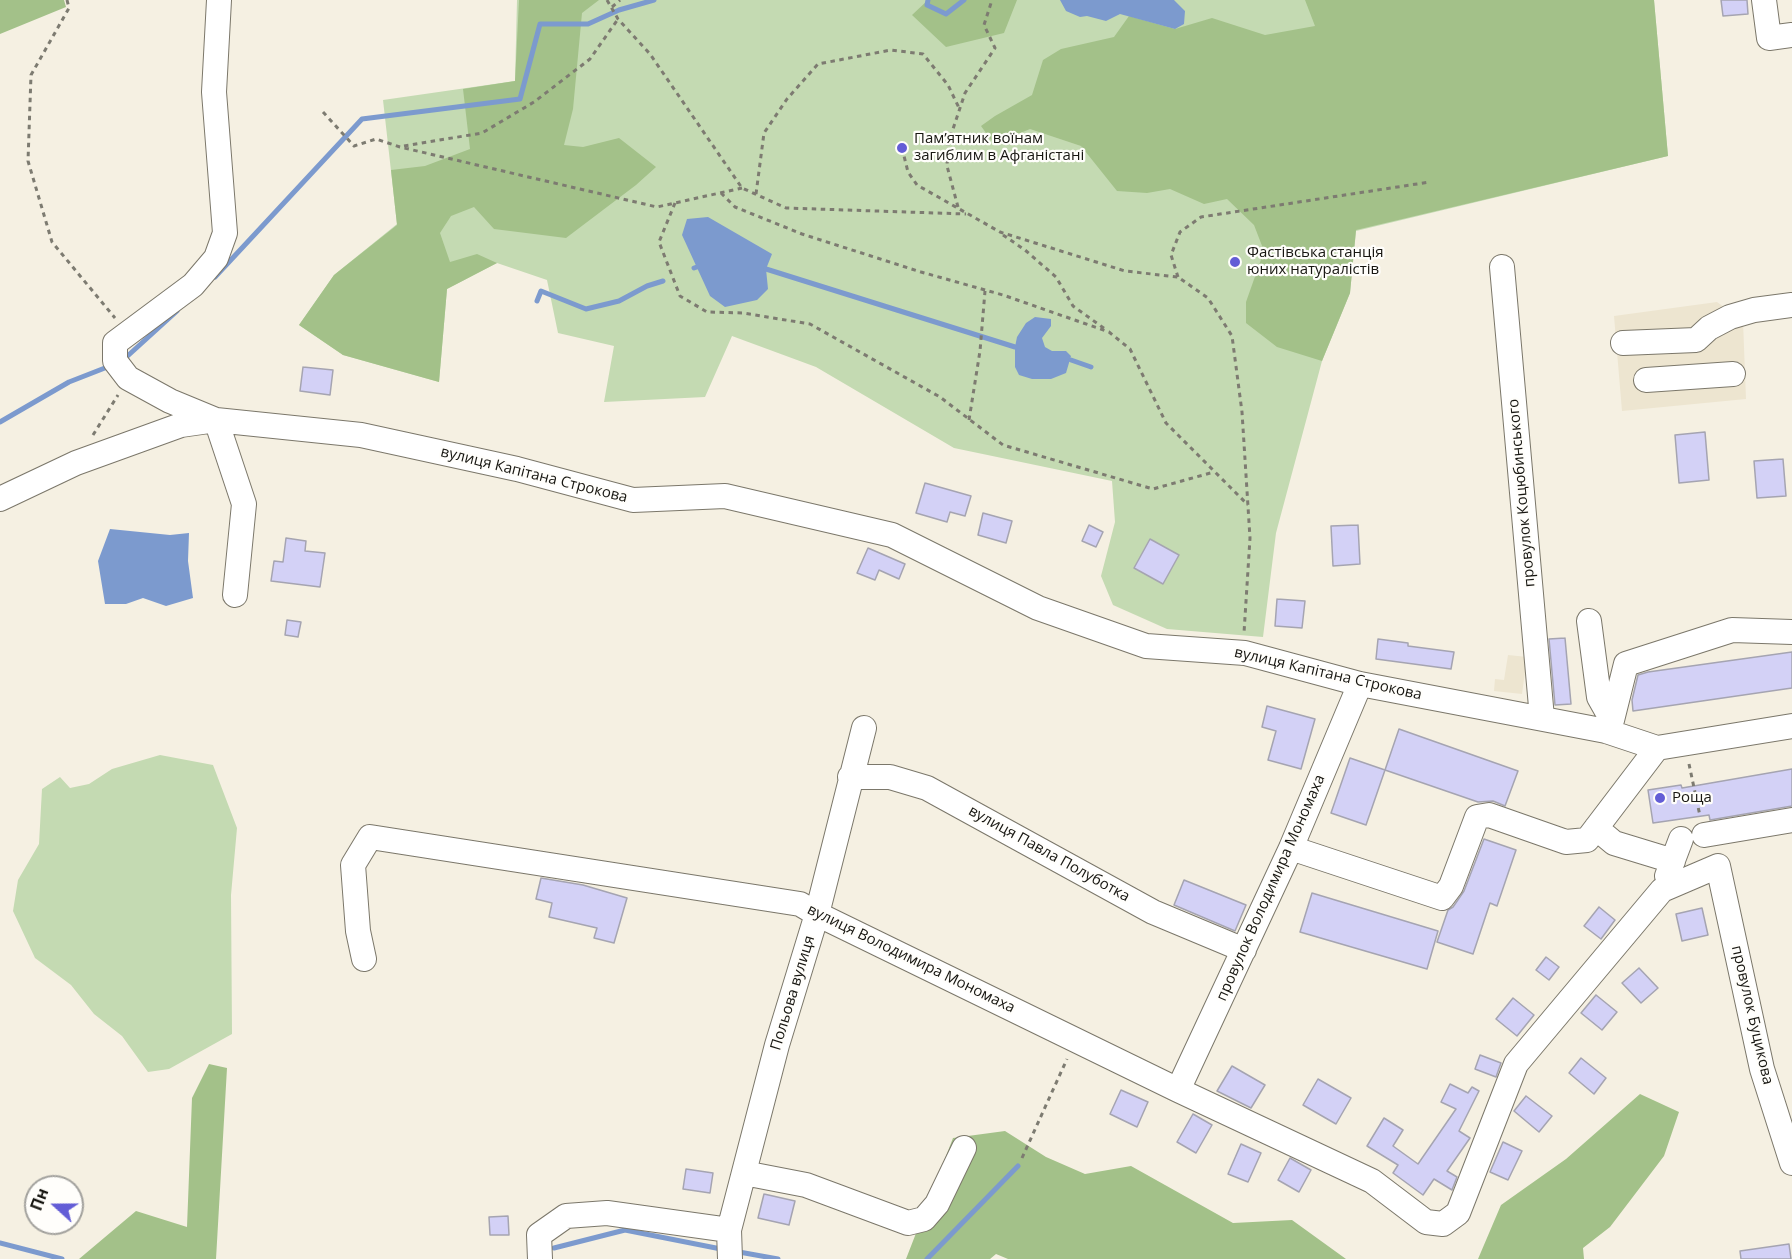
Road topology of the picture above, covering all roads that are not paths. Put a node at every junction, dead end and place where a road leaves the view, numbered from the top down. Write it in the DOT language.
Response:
graph roads {
  1 [pos="219,0"];
  2 [pos="1764,0"];
  3 [pos="1792,35"];
  4 [pos="1502,267"];
  5 [pos="1792,305"];
  6 [pos="1696,340"];
  7 [pos="1623,343"];
  8 [pos="1733,374"];
  9 [pos="1700,375"];
  10 [pos="1646,380"];
  11 [pos="216,420"];
  12 [pos="0,499"];
  13 [pos="235,595"];
  14 [pos="1589,621"];
  15 [pos="1792,632"];
  16 [pos="1360,684"];
  17 [pos="1542,718"];
  18 [pos="1609,725"];
  19 [pos="1792,726"];
  20 [pos="864,728"];
  21 [pos="1657,748"];
  22 [pos="850,777"];
  23 [pos="1792,820"];
  24 [pos="1596,828"];
  25 [pos="1686,845"];
  26 [pos="1291,848"];
  27 [pos="1662,890"];
  28 [pos="817,914"];
  29 [pos="1244,950"];
  30 [pos="364,959"];
  31 [pos="1178,1090"];
  32 [pos="964,1148"];
  33 [pos="1792,1163"];
  34 [pos="744,1173"];
  35 [pos="729,1230"];
  36 [pos="540,1259"];
  37 [pos="730,1259"];
  1 -- 11 [label="street"];
  2 -- 3 [label="street"];
  4 -- 17 [label="street, провулок Коцюбинського"];
  5 -- 6 [label="street"];
  6 -- 7 [label="street"];
  6 -- 9 [label="street"];
  8 -- 9 [label="street"];
  9 -- 10 [label="street"];
  11 -- 12 [label="street, вулиця Капітана Строкова"];
  11 -- 13 [label="street"];
  11 -- 16 [label="street, вулиця Капітана Строкова"];
  14 -- 18 [label="street"];
  15 -- 18 [label="street"];
  16 -- 17 [label="street, вулиця Капітана Строкова"];
  16 -- 26 [label="street, провулок Володимира Мономаха"];
  17 -- 18 [label="street, вулиця Капітана Строкова"];
  18 -- 21 [label="street, вулиця Капітана Строкова"];
  19 -- 21 [label="street, вулиця Капітана Строкова"];
  20 -- 22 [label="street, Польова вулиця"];
  21 -- 24 [label="street"];
  22 -- 28 [label="street, Польова вулиця"];
  22 -- 29 [label="street, вулиця Павла Полуботка"];
  23 -- 25 [label="street"];
  24 -- 25 [label="street"];
  24 -- 26 [label="street"];
  25 -- 27 [label="street"];
  26 -- 29 [label="street, провулок Володимира Мономаха"];
  27 -- 31 [label="street, вулиця Володимира Мономаха"];
  27 -- 33 [label="street, провулок Буцикова"];
  28 -- 30 [label="street, вулиця Володимира Мономаха"];
  28 -- 31 [label="street, вулиця Володимира Мономаха"];
  28 -- 34 [label="street, Польова вулиця"];
  29 -- 31 [label="street, провулок Володимира Мономаха"];
  32 -- 34 [label="street"];
  34 -- 35 [label="street, Польова вулиця"];
  35 -- 36 [label="street"];
  35 -- 37 [label="street, Польова вулиця"];
}
